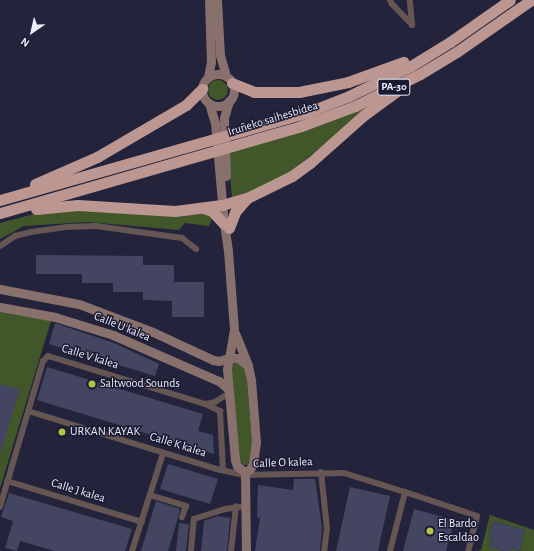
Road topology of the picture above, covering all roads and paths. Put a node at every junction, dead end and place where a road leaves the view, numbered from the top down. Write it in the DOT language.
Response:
graph roads {
  1 [pos="208,0"];
  2 [pos="217,0"];
  3 [pos="390,0"];
  4 [pos="410,0"];
  5 [pos="531,0"];
  6 [pos="506,2"];
  7 [pos="420,74"];
  8 [pos="208,77"];
  9 [pos="229,80"];
  10 [pos="202,89"];
  11 [pos="229,101"];
  12 [pos="209,103"];
  13 [pos="242,137"];
  14 [pos="0,196"];
  15 [pos="247,198"];
  16 [pos="0,200"];
  17 [pos="227,203"];
  18 [pos="202,208"];
  19 [pos="0,213"];
  20 [pos="0,218"];
  21 [pos="227,226"];
  22 [pos="0,246"];
  23 [pos="196,249"];
  24 [pos="0,289"];
  25 [pos="0,307"];
  26 [pos="234,329"];
  27 [pos="229,358"];
  28 [pos="248,366"];
  29 [pos="228,392"];
  30 [pos="205,404"];
  31 [pos="28,411"];
  32 [pos="164,452"];
  33 [pos="223,470"];
  34 [pos="321,472"];
  35 [pos="245,473"];
  36 [pos="7,481"];
  37 [pos="405,492"];
  38 [pos="150,495"];
  39 [pos="236,506"];
  40 [pos="246,506"];
  41 [pos="0,507"];
  42 [pos="182,517"];
  43 [pos="142,522"];
  44 [pos="132,551"];
  45 [pos="191,551"];
  46 [pos="231,551"];
  47 [pos="246,551"];
  48 [pos="324,551"];
  49 [pos="390,551"];
  50 [pos="468,551"];
  1 -- 8 [label="street"];
  2 -- 9 [label="street"];
  3 -- 4 [label="street"];
  5 -- 7 [label="highway, Iruñeko saihesbidea / PA-30"];
  6 -- 9 [label="highway"];
  6 -- 13 [label="highway, Iruñeko saihesbidea / PA-30"];
  7 -- 13 [label="highway, Iruñeko saihesbidea / PA-30"];
  7 -- 15 [label="highway"];
  8 -- 9 [label="street"];
  8 -- 10 [label="street"];
  9 -- 11 [label="street"];
  10 -- 12 [label="street"];
  10 -- 14 [label="highway"];
  11 -- 12 [label="street"];
  11 -- 17 [label="street"];
  12 -- 17 [label="street"];
  13 -- 16 [label="highway, Iruñeko saihesbidea / PA-30"];
  13 -- 19 [label="highway, Iruñeko saihesbidea / PA-30"];
  15 -- 17 [label="highway"];
  15 -- 21 [label="highway"];
  17 -- 18 [label="highway"];
  17 -- 21 [label="street"];
  18 -- 20 [label="highway"];
  18 -- 21 [label="highway"];
  21 -- 26 [label="street"];
  22 -- 23 [label="street"];
  24 -- 27 [label="street, Calle U kalea"];
  25 -- 29 [label="street, Calle U kalea"];
  26 -- 27 [label="street"];
  26 -- 28 [label="street"];
  27 -- 28 [label="street"];
  27 -- 29 [label="street"];
  28 -- 35 [label="street"];
  29 -- 30 [label="street"];
  29 -- 35 [label="street"];
  30 -- 31 [label="street, Calle V kalea"];
  30 -- 33 [label="street, Calle V kalea"];
  31 -- 32 [label="street, Calle K kalea"];
  31 -- 36 [label="street"];
  32 -- 33 [label="street, Calle K kalea"];
  32 -- 38 [label="street"];
  33 -- 35 [label="street, Calle K kalea"];
  34 -- 35 [label="street, Calle O kalea"];
  34 -- 37 [label="street, Calle O kalea"];
  34 -- 48 [label="street, Calle O kalea"];
  35 -- 40 [label="street"];
  36 -- 41 [label="street"];
  36 -- 43 [label="street, Calle J kalea"];
  37 -- 49 [label="street"];
  37 -- 50 [label="street, Calle O kalea"];
  38 -- 42 [label="street"];
  38 -- 43 [label="street"];
  39 -- 40 [label="street"];
  39 -- 45 [label="street"];
  39 -- 46 [label="street"];
  40 -- 47 [label="street"];
  43 -- 44 [label="street"];
}
